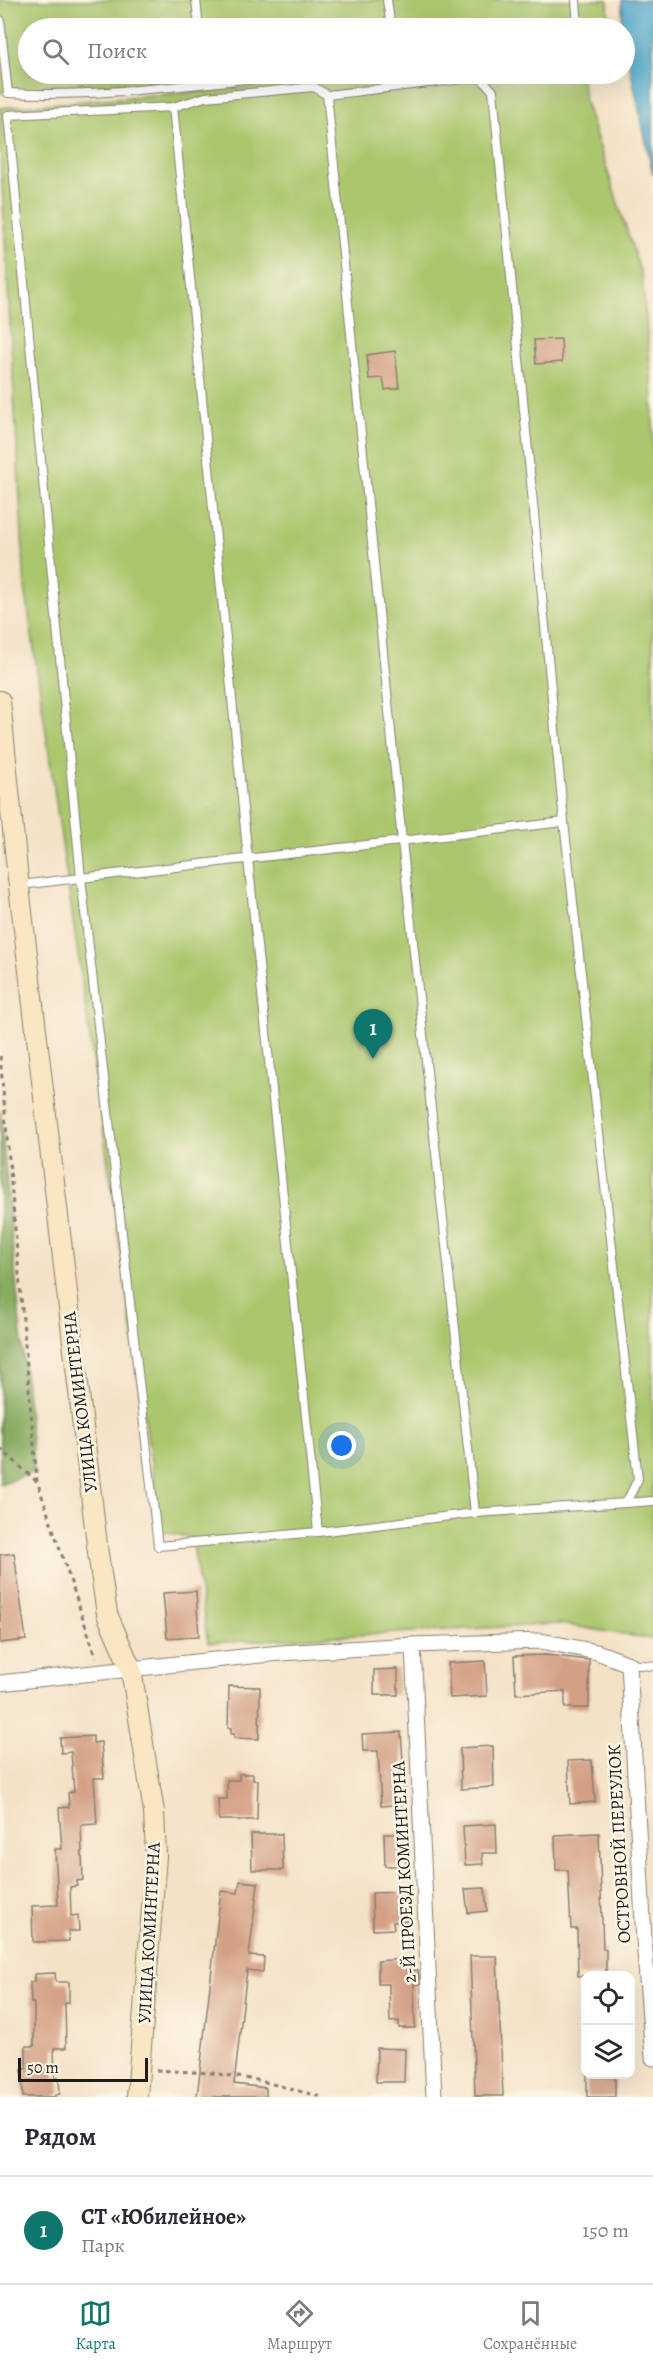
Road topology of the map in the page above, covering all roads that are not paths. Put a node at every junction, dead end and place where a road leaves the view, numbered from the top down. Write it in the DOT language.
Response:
graph roads {
  1 [pos="196,0"];
  2 [pos="387,0"];
  3 [pos="576,0"];
  4 [pos="198,18"];
  5 [pos="390,18"];
  6 [pos="577,18"];
  7 [pos="0,20"];
  8 [pos="189,84"];
  9 [pos="420,84"];
  10 [pos="486,84"];
  11 [pos="327,95"];
  12 [pos="173,106"];
  13 [pos="0,701"];
  14 [pos="564,822"];
  15 [pos="402,841"];
  16 [pos="248,859"];
  17 [pos="81,878"];
  18 [pos="19,885"];
  19 [pos="653,1501"];
  20 [pos="626,1503"];
  21 [pos="475,1513"];
  22 [pos="318,1532"];
  23 [pos="413,1645"];
  24 [pos="629,1664"];
  25 [pos="653,1666"];
  26 [pos="131,1669"];
  27 [pos="0,1683"];
  28 [pos="653,2058"];
  29 [pos="137,2097"];
  30 [pos="434,2097"];
  1 -- 4 [label="lane"];
  2 -- 5 [label="lane"];
  3 -- 6 [label="lane"];
  7 -- 8 [label="lane"];
  9 -- 11 [label="lane"];
  10 -- 14 [label="lane"];
  11 -- 12 [label="lane"];
  11 -- 15 [label="lane"];
  12 -- 16 [label="lane"];
  12 -- 17 [label="lane"];
  13 -- 18 [label="street, УЛИЦА КОМИНТЕРНА"];
  14 -- 15 [label="lane"];
  14 -- 20 [label="lane"];
  15 -- 16 [label="lane"];
  15 -- 21 [label="lane"];
  16 -- 17 [label="lane"];
  16 -- 22 [label="lane"];
  17 -- 18 [label="lane"];
  17 -- 22 [label="lane"];
  18 -- 26 [label="street, УЛИЦА КОМИНТЕРНА"];
  19 -- 20 [label="lane"];
  20 -- 21 [label="lane"];
  21 -- 22 [label="lane"];
  23 -- 24 [label="street"];
  23 -- 26 [label="street"];
  23 -- 30 [label="street, 2-Й ПРОЕЗД КОМИНТЕРНА"];
  24 -- 25 [label="lane"];
  24 -- 28 [label="street, ОСТРОВНОЙ ПЕРЕУЛОК"];
  26 -- 27 [label="street"];
  26 -- 29 [label="street, УЛИЦА КОМИНТЕРНА"];
}
